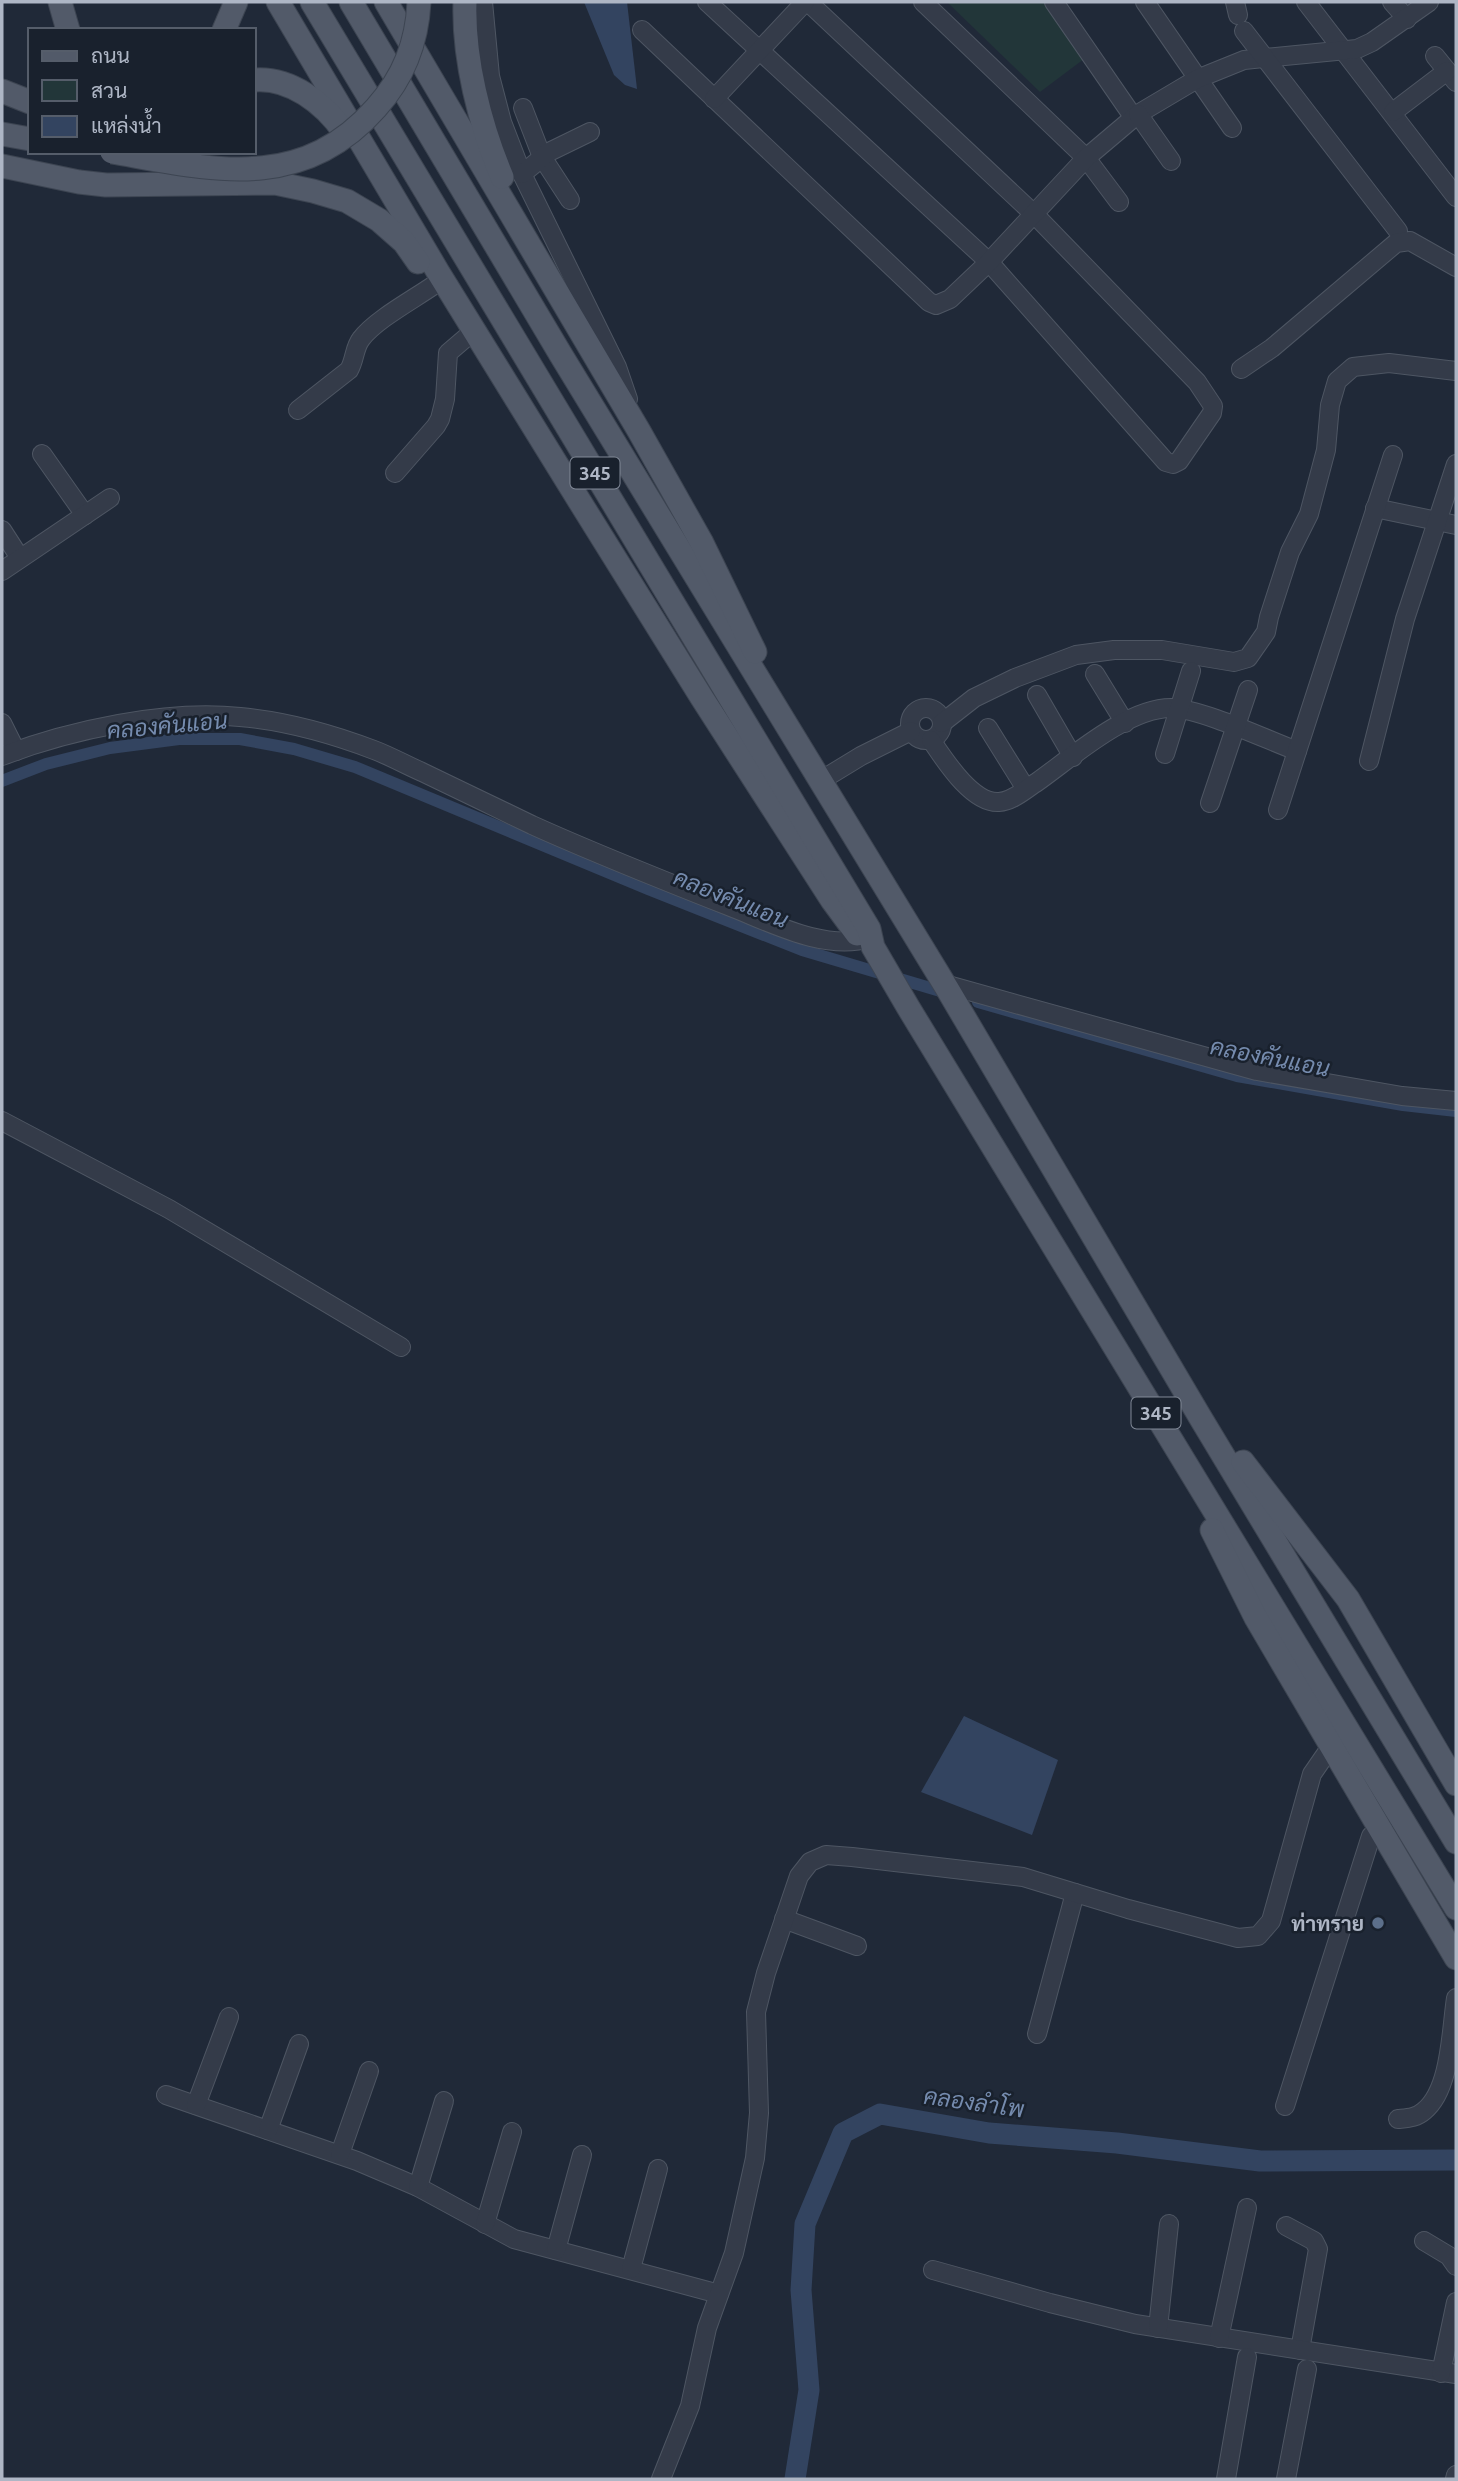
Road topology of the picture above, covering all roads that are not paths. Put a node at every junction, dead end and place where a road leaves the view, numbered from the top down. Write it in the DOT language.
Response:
graph roads {
  1 [pos="60,2"];
  2 [pos="236,2"];
  3 [pos="278,2"];
  4 [pos="351,2"];
  5 [pos="386,2"];
  6 [pos="419,2"];
  7 [pos="465,2"];
  8 [pos="482,2"];
  9 [pos="707,2"];
  10 [pos="806,2"];
  11 [pos="923,2"];
  12 [pos="1054,2"];
  13 [pos="1144,2"];
  14 [pos="1306,2"];
  15 [pos="1392,2"];
  16 [pos="1429,2"];
  17 [pos="316,8"];
  18 [pos="1239,16"];
  19 [pos="1406,19"];
  20 [pos="67,28"];
  21 [pos="225,28"];
  22 [pos="642,30"];
  23 [pos="296,32"];
  24 [pos="758,50"];
  25 [pos="1344,51"];
  26 [pos="1436,56"];
  27 [pos="1264,57"];
  28 [pos="1452,76"];
  29 [pos="1197,79"];
  30 [pos="256,80"];
  31 [pos="2,91"];
  32 [pos="713,99"];
  33 [pos="28,101"];
  34 [pos="523,108"];
  35 [pos="1393,112"];
  36 [pos="1136,116"];
  37 [pos="1232,128"];
  38 [pos="590,132"];
  39 [pos="2,134"];
  40 [pos="28,139"];
  41 [pos="124,154"];
  42 [pos="542,157"];
  43 [pos="1086,158"];
  44 [pos="1171,161"];
  45 [pos="2,166"];
  46 [pos="522,174"];
  47 [pos="1456,197"];
  48 [pos="570,200"];
  49 [pos="1119,202"];
  50 [pos="1035,215"];
  51 [pos="1398,232"];
  52 [pos="419,241"];
  53 [pos="989,262"];
  54 [pos="1456,267"];
  55 [pos="548,275"];
  56 [pos="434,285"];
  57 [pos="469,335"];
  58 [pos="1241,369"];
  59 [pos="1456,371"];
  60 [pos="298,410"];
  61 [pos="639,431"];
  62 [pos="42,454"];
  63 [pos="1393,454"];
  64 [pos="1456,464"];
  65 [pos="395,473"];
  66 [pos="110,498"];
  67 [pos="580,502"];
  68 [pos="1375,508"];
  69 [pos="85,514"];
  70 [pos="1437,521"];
  71 [pos="1456,525"];
  72 [pos="2,530"];
  73 [pos="20,558"];
  74 [pos="2,571"];
  75 [pos="1191,671"];
  76 [pos="1095,674"];
  77 [pos="1248,690"];
  78 [pos="1037,695"];
  79 [pos="1178,710"];
  80 [pos="778,713"];
  81 [pos="2,723"];
  82 [pos="942,723"];
  83 [pos="1125,723"];
  84 [pos="988,728"];
  85 [pos="1236,728"];
  86 [pos="911,731"];
  87 [pos="930,740"];
  88 [pos="1297,751"];
  89 [pos="9,753"];
  90 [pos="1165,754"];
  91 [pos="1073,757"];
  92 [pos="1369,761"];
  93 [pos="820,781"];
  94 [pos="1027,789"];
  95 [pos="1210,803"];
  96 [pos="1278,810"];
  97 [pos="872,946"];
  98 [pos="946,987"];
  99 [pos="1456,1101"];
  100 [pos="2,1121"];
  101 [pos="401,1347"];
  102 [pos="1200,1417"];
  103 [pos="1361,1620"];
  104 [pos="1282,1641"];
  105 [pos="1338,1642"];
  106 [pos="1332,1745"];
  107 [pos="1456,1784"];
  108 [pos="1380,1829"];
  109 [pos="1456,1842"];
  110 [pos="1075,1893"];
  111 [pos="1456,1908"];
  112 [pos="784,1919"];
  113 [pos="857,1946"];
  114 [pos="1456,1958"];
  115 [pos="1456,1998"];
  116 [pos="229,2017"];
  117 [pos="1037,2034"];
  118 [pos="299,2044"];
  119 [pos="369,2071"];
  120 [pos="166,2095"];
  121 [pos="444,2101"];
  122 [pos="197,2105"];
  123 [pos="1285,2106"];
  124 [pos="1398,2119"];
  125 [pos="268,2130"];
  126 [pos="512,2132"];
  127 [pos="340,2154"];
  128 [pos="582,2155"];
  129 [pos="658,2169"];
  130 [pos="418,2187"];
  131 [pos="1247,2207"];
  132 [pos="485,2224"];
  133 [pos="1169,2224"];
  134 [pos="1286,2225"];
  135 [pos="1424,2241"];
  136 [pos="556,2250"];
  137 [pos="1456,2266"];
  138 [pos="631,2269"];
  139 [pos="933,2270"];
  140 [pos="719,2294"];
  141 [pos="1456,2302"];
  142 [pos="1158,2328"];
  143 [pos="1219,2338"];
  144 [pos="1300,2350"];
  145 [pos="1247,2357"];
  146 [pos="1307,2369"];
  147 [pos="1448,2374"];
  148 [pos="661,2479"];
  149 [pos="1226,2479"];
  150 [pos="1286,2479"];
  1 -- 20 [label="main road"];
  2 -- 21 [label="main road"];
  3 -- 23 [label="main road, 345"];
  4 -- 80 [label="main road, 345"];
  5 -- 55 [label="main road, 345"];
  6 -- 41 [label="main road, bridge"];
  7 -- 55 [label="main road"];
  8 -- 46 [label="street"];
  9 -- 24 [label="street"];
  10 -- 24 [label="street"];
  10 -- 50 [label="street"];
  11 -- 43 [label="street"];
  12 -- 36 [label="street"];
  13 -- 29 [label="street"];
  14 -- 25 [label="street"];
  15 -- 19 [label="street"];
  16 -- 19 [label="street"];
  17 -- 23 [label="main road"];
  17 -- 97 [label="main road, 345"];
  18 -- 27 [label="street"];
  19 -- 25 [label="street"];
  22 -- 32 [label="street"];
  23 -- 52 [label="main road, 345"];
  24 -- 32 [label="street"];
  24 -- 53 [label="street"];
  25 -- 27 [label="street"];
  25 -- 35 [label="street"];
  26 -- 28 [label="street"];
  27 -- 29 [label="street"];
  27 -- 51 [label="street"];
  28 -- 35 [label="street"];
  29 -- 36 [label="street"];
  29 -- 37 [label="street"];
  30 -- 52 [label="main road"];
  31 -- 33 [label="main road"];
  32 -- 53 [label="street"];
  34 -- 42 [label="street"];
  35 -- 47 [label="street"];
  36 -- 43 [label="street"];
  36 -- 44 [label="street"];
  38 -- 42 [label="street"];
  39 -- 40 [label="main road"];
  42 -- 46 [label="street"];
  42 -- 48 [label="street"];
  43 -- 49 [label="street"];
  43 -- 50 [label="street"];
  45 -- 56 [label="main road"];
  46 -- 61 [label="street"];
  50 -- 53 [label="street"];
  50 -- 53 [label="street"];
  52 -- 67 [label="main road, 345"];
  54 -- 58 [label="street"];
  55 -- 61 [label="main road, 345"];
  56 -- 57 [label="main road"];
  56 -- 60 [label="street"];
  57 -- 65 [label="street"];
  57 -- 67 [label="main road"];
  59 -- 82 [label="street"];
  61 -- 80 [label="main road, 345"];
  62 -- 69 [label="street"];
  63 -- 68 [label="street"];
  64 -- 70 [label="street"];
  66 -- 69 [label="street"];
  67 -- 97 [label="main road, 345"];
  68 -- 70 [label="street"];
  68 -- 88 [label="street"];
  69 -- 73 [label="street"];
  70 -- 71 [label="street"];
  70 -- 92 [label="street"];
  72 -- 73 [label="street"];
  73 -- 74 [label="street"];
  75 -- 79 [label="street"];
  76 -- 83 [label="street"];
  77 -- 85 [label="street"];
  78 -- 91 [label="street"];
  79 -- 83 [label="street"];
  79 -- 85 [label="street"];
  79 -- 90 [label="street"];
  80 -- 93 [label="main road, 345"];
  81 -- 89 [label="street"];
  82 -- 86 [label="street"];
  82 -- 87 [label="street"];
  83 -- 91 [label="street"];
  84 -- 94 [label="street"];
  85 -- 88 [label="street"];
  85 -- 95 [label="street"];
  86 -- 87 [label="street"];
  86 -- 93 [label="street"];
  87 -- 94 [label="street"];
  88 -- 96 [label="street"];
  89 -- 97 [label="street"];
  91 -- 94 [label="street"];
  93 -- 98 [label="main road, 345"];
  97 -- 104 [label="main road, 345"];
  98 -- 99 [label="street"];
  98 -- 102 [label="main road, 345"];
  100 -- 101 [label="street"];
  102 -- 103 [label="main road"];
  102 -- 105 [label="main road, 345"];
  103 -- 105 [label="main road"];
  103 -- 107 [label="main road"];
  104 -- 106 [label="main road"];
  104 -- 111 [label="main road, 345"];
  105 -- 109 [label="main road, 345"];
  106 -- 108 [label="main road"];
  106 -- 110 [label="street"];
  108 -- 114 [label="main road"];
  108 -- 123 [label="street"];
  110 -- 112 [label="street"];
  110 -- 117 [label="street"];
  112 -- 113 [label="street"];
  112 -- 140 [label="street"];
  115 -- 124 [label="street"];
  116 -- 122 [label="street"];
  118 -- 125 [label="street"];
  119 -- 127 [label="street"];
  120 -- 122 [label="street"];
  121 -- 130 [label="street"];
  122 -- 125 [label="street"];
  125 -- 127 [label="street"];
  126 -- 132 [label="street"];
  127 -- 130 [label="street"];
  128 -- 136 [label="street"];
  129 -- 138 [label="street"];
  130 -- 132 [label="street"];
  131 -- 143 [label="street"];
  132 -- 136 [label="street"];
  133 -- 142 [label="street"];
  134 -- 144 [label="street"];
  135 -- 137 [label="street"];
  136 -- 138 [label="street"];
  138 -- 140 [label="street"];
  139 -- 142 [label="street"];
  140 -- 148 [label="street"];
  141 -- 147 [label="street"];
  142 -- 143 [label="street"];
  143 -- 144 [label="street"];
  144 -- 147 [label="street"];
  145 -- 149 [label="street"];
  146 -- 150 [label="street"];
}
